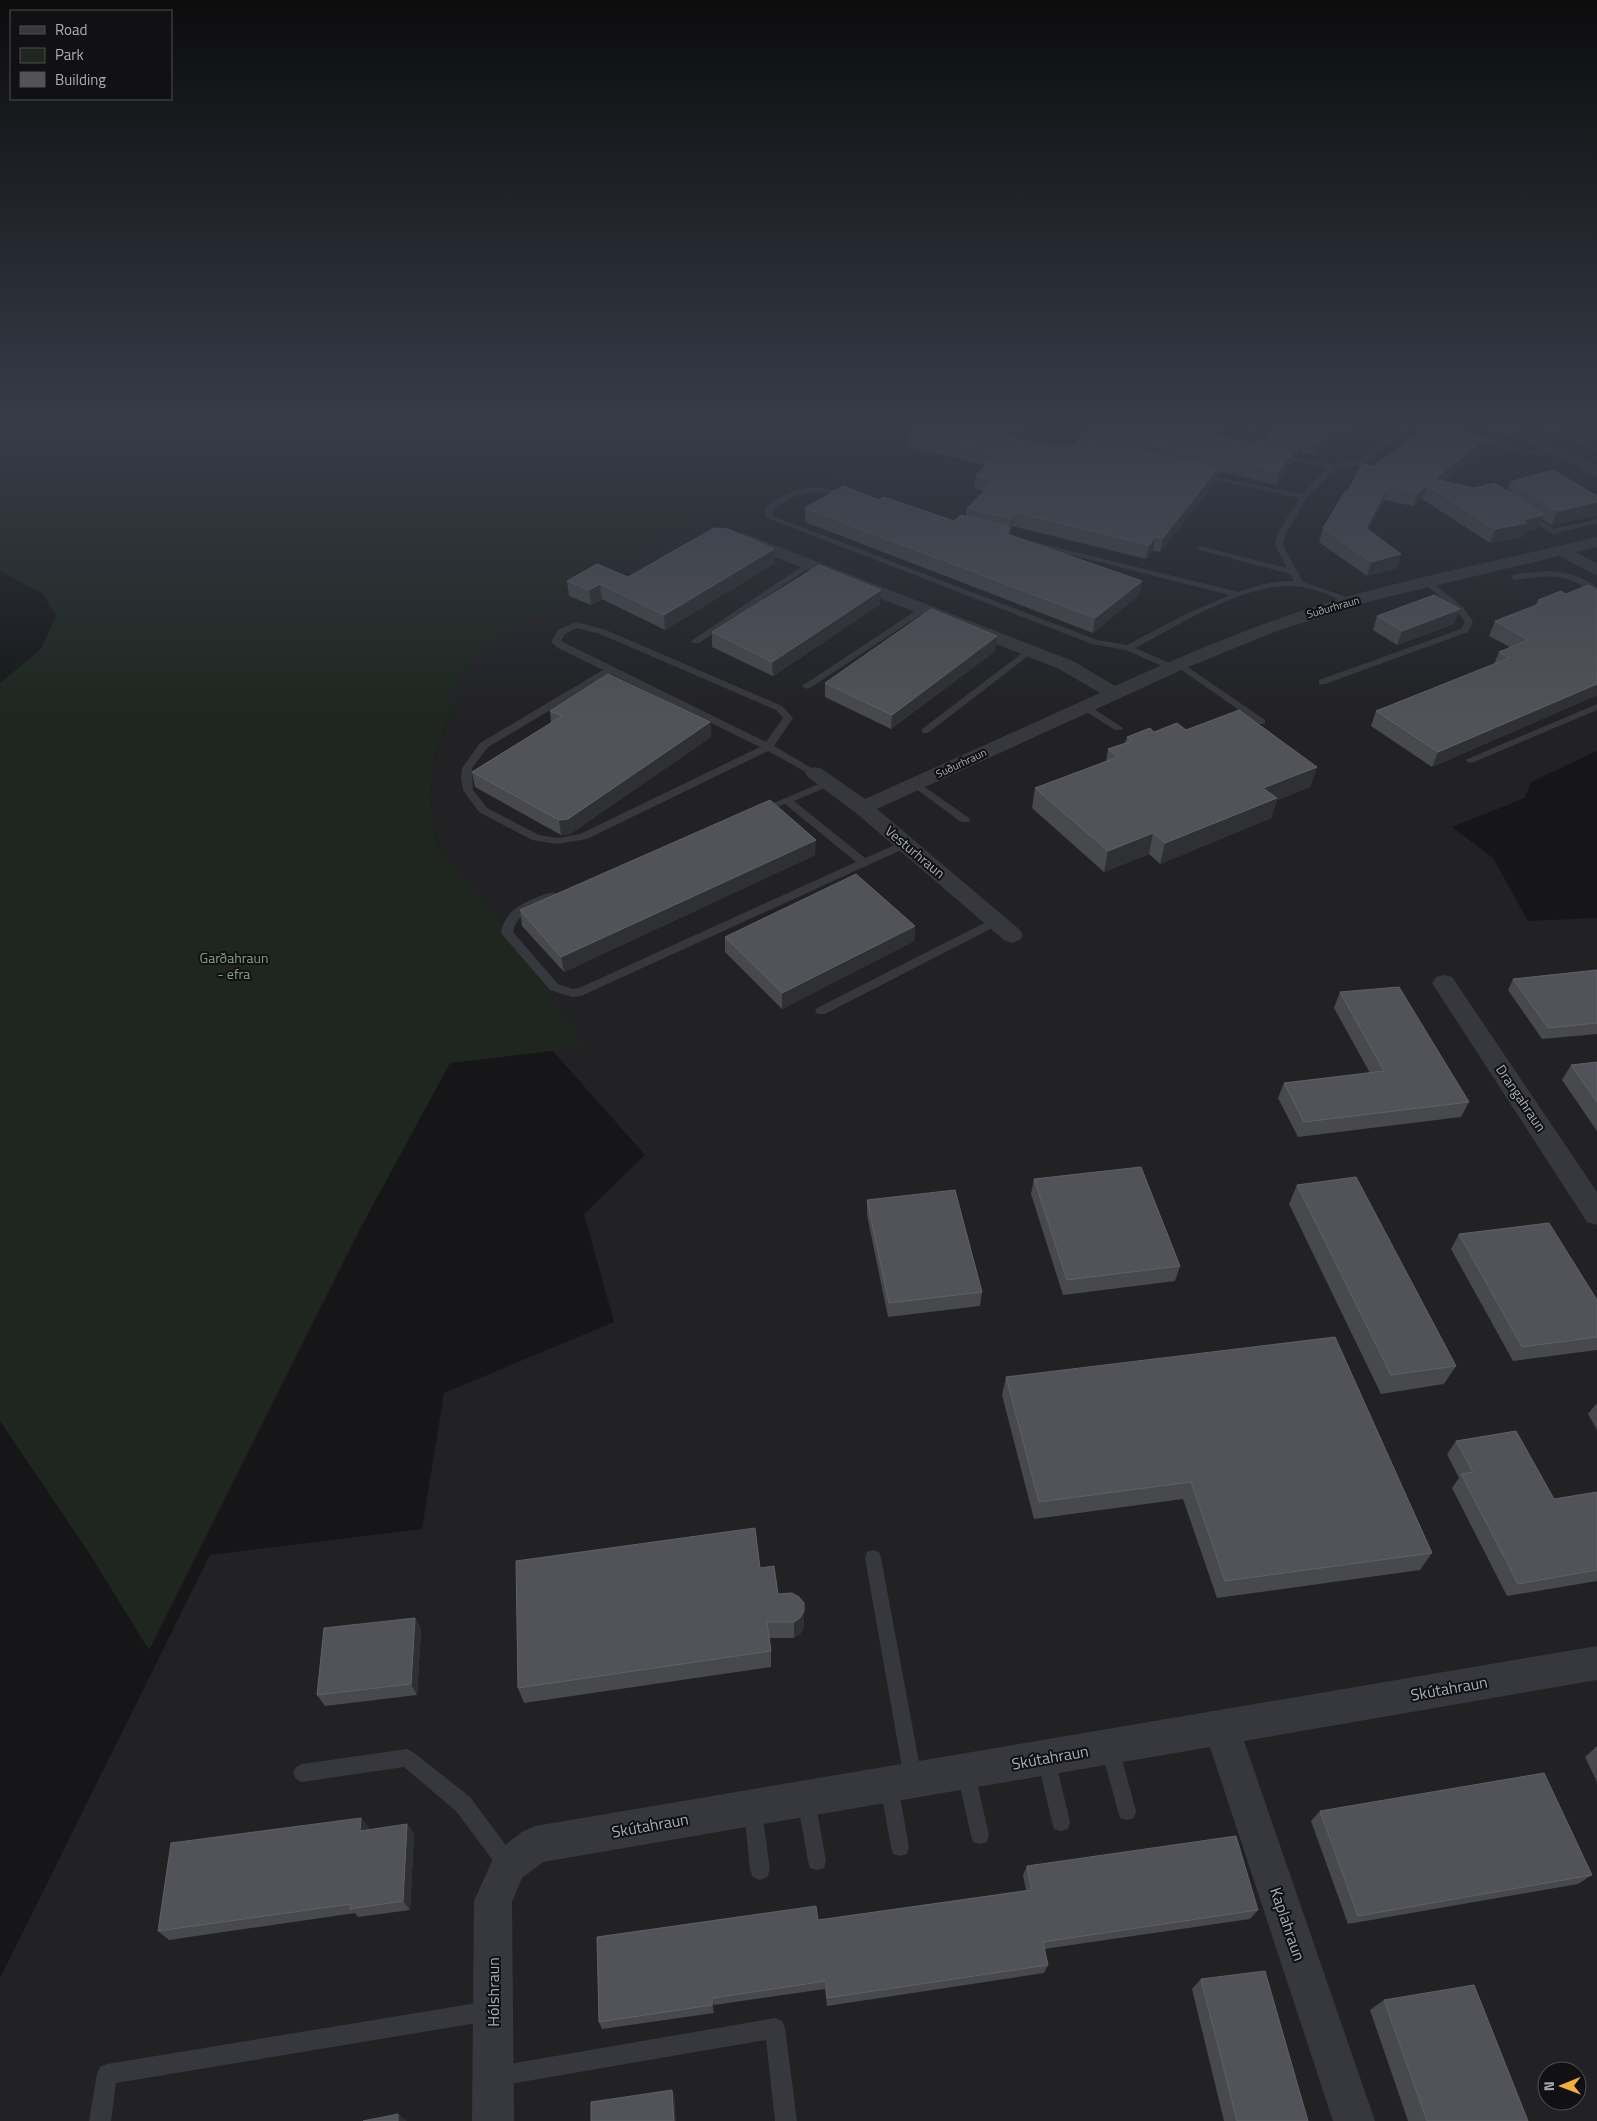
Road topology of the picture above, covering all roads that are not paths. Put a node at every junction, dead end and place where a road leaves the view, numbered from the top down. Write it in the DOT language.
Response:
graph roads {
  1 [pos="778,521"];
  2 [pos="1290,521"];
  3 [pos="1536,521"];
  4 [pos="1597,521"];
  5 [pos="726,535"];
  6 [pos="1007,536"];
  7 [pos="1597,542"];
  8 [pos="1200,549"];
  9 [pos="1562,551"];
  10 [pos="812,564"];
  11 [pos="1597,571"];
  12 [pos="1294,572"];
  13 [pos="1515,578"];
  14 [pos="1428,583"];
  15 [pos="1300,584"];
  16 [pos="1597,592"];
  17 [pos="1237,594"];
  18 [pos="1352,602"];
  19 [pos="923,608"];
  20 [pos="696,641"];
  21 [pos="1128,648"];
  22 [pos="1029,651"];
  23 [pos="1175,666"];
  24 [pos="609,671"];
  25 [pos="1322,682"];
  26 [pos="807,686"];
  27 [pos="1114,693"];
  28 [pos="1085,706"];
  29 [pos="1597,707"];
  30 [pos="1262,722"];
  31 [pos="1118,728"];
  32 [pos="925,731"];
  33 [pos="768,747"];
  34 [pos="1470,760"];
  35 [pos="822,778"];
  36 [pos="916,784"];
  37 [pos="786,800"];
  38 [pos="863,808"];
  39 [pos="750,815"];
  40 [pos="965,820"];
  41 [pos="906,844"];
  42 [pos="864,863"];
  43 [pos="566,891"];
  44 [pos="996,921"];
  45 [pos="1012,935"];
  46 [pos="1444,983"];
  47 [pos="821,1011"];
  48 [pos="1597,1214"];
  49 [pos="873,1558"];
  50 [pos="1597,1663"];
  51 [pos="1221,1728"];
  52 [pos="1109,1746"];
  53 [pos="1045,1758"];
  54 [pos="966,1771"];
  55 [pos="302,1773"];
  56 [pos="901,1782"];
  57 [pos="806,1799"];
  58 [pos="753,1808"];
  59 [pos="1127,1811"];
  60 [pos="1062,1822"];
  61 [pos="980,1835"];
  62 [pos="900,1847"];
  63 [pos="817,1860"];
  64 [pos="509,1865"];
  65 [pos="760,1870"];
  66 [pos="494,2010"];
  67 [pos="493,2076"];
  68 [pos="100,2121"];
  69 [pos="493,2121"];
  70 [pos="786,2121"];
  71 [pos="1354,2121"];
  1 -- 21 [label="lane"];
  2 -- 12 [label="lane"];
  3 -- 4 [label="lane"];
  5 -- 10 [label="street"];
  6 -- 17 [label="lane"];
  7 -- 9 [label="street, Suðurhraun"];
  8 -- 12 [label="lane"];
  9 -- 11 [label="street"];
  9 -- 14 [label="street, Suðurhraun"];
  10 -- 19 [label="street"];
  10 -- 20 [label="lane"];
  12 -- 15 [label="lane"];
  13 -- 16 [label="lane"];
  14 -- 18 [label="street, Suðurhraun"];
  14 -- 25 [label="lane"];
  15 -- 17 [label="lane"];
  15 -- 18 [label="lane"];
  17 -- 21 [label="lane"];
  18 -- 23 [label="street, Suðurhraun"];
  19 -- 22 [label="street"];
  19 -- 26 [label="lane"];
  21 -- 23 [label="lane"];
  22 -- 27 [label="street"];
  22 -- 32 [label="lane"];
  23 -- 27 [label="street, Suðurhraun"];
  23 -- 30 [label="lane"];
  24 -- 33 [label="lane"];
  24 -- 33 [label="lane"];
  24 -- 33 [label="lane"];
  27 -- 28 [label="street, Suðurhraun"];
  28 -- 31 [label="lane"];
  28 -- 36 [label="street, Suðurhraun"];
  29 -- 34 [label="lane"];
  33 -- 35 [label="lane"];
  35 -- 37 [label="lane"];
  35 -- 38 [label="street, Vesturhraun"];
  36 -- 38 [label="street, Suðurhraun"];
  36 -- 40 [label="lane"];
  37 -- 39 [label="lane"];
  37 -- 42 [label="lane"];
  38 -- 41 [label="street, Vesturhraun"];
  41 -- 42 [label="lane"];
  41 -- 44 [label="street, Vesturhraun"];
  42 -- 43 [label="lane"];
  44 -- 45 [label="street, Vesturhraun"];
  44 -- 47 [label="lane"];
  46 -- 48 [label="street, Drangahraun"];
  49 -- 56 [label="lane"];
  50 -- 51 [label="street, Skútahraun"];
  51 -- 52 [label="street, Skútahraun"];
  51 -- 71 [label="street, Kaplahraun"];
  52 -- 53 [label="street, Skútahraun"];
  52 -- 59 [label="lane"];
  53 -- 54 [label="street, Skútahraun"];
  53 -- 60 [label="lane"];
  54 -- 56 [label="street, Skútahraun"];
  54 -- 61 [label="lane"];
  55 -- 64 [label="lane"];
  56 -- 57 [label="street, Skútahraun"];
  56 -- 62 [label="lane"];
  57 -- 58 [label="street, Skútahraun"];
  57 -- 63 [label="lane"];
  58 -- 64 [label="street, Skútahraun"];
  58 -- 65 [label="lane"];
  64 -- 66 [label="street, Hólshraun"];
  66 -- 67 [label="street, Hólshraun"];
  66 -- 68 [label="lane"];
  67 -- 69 [label="street, Hólshraun"];
  67 -- 70 [label="lane"];
}
